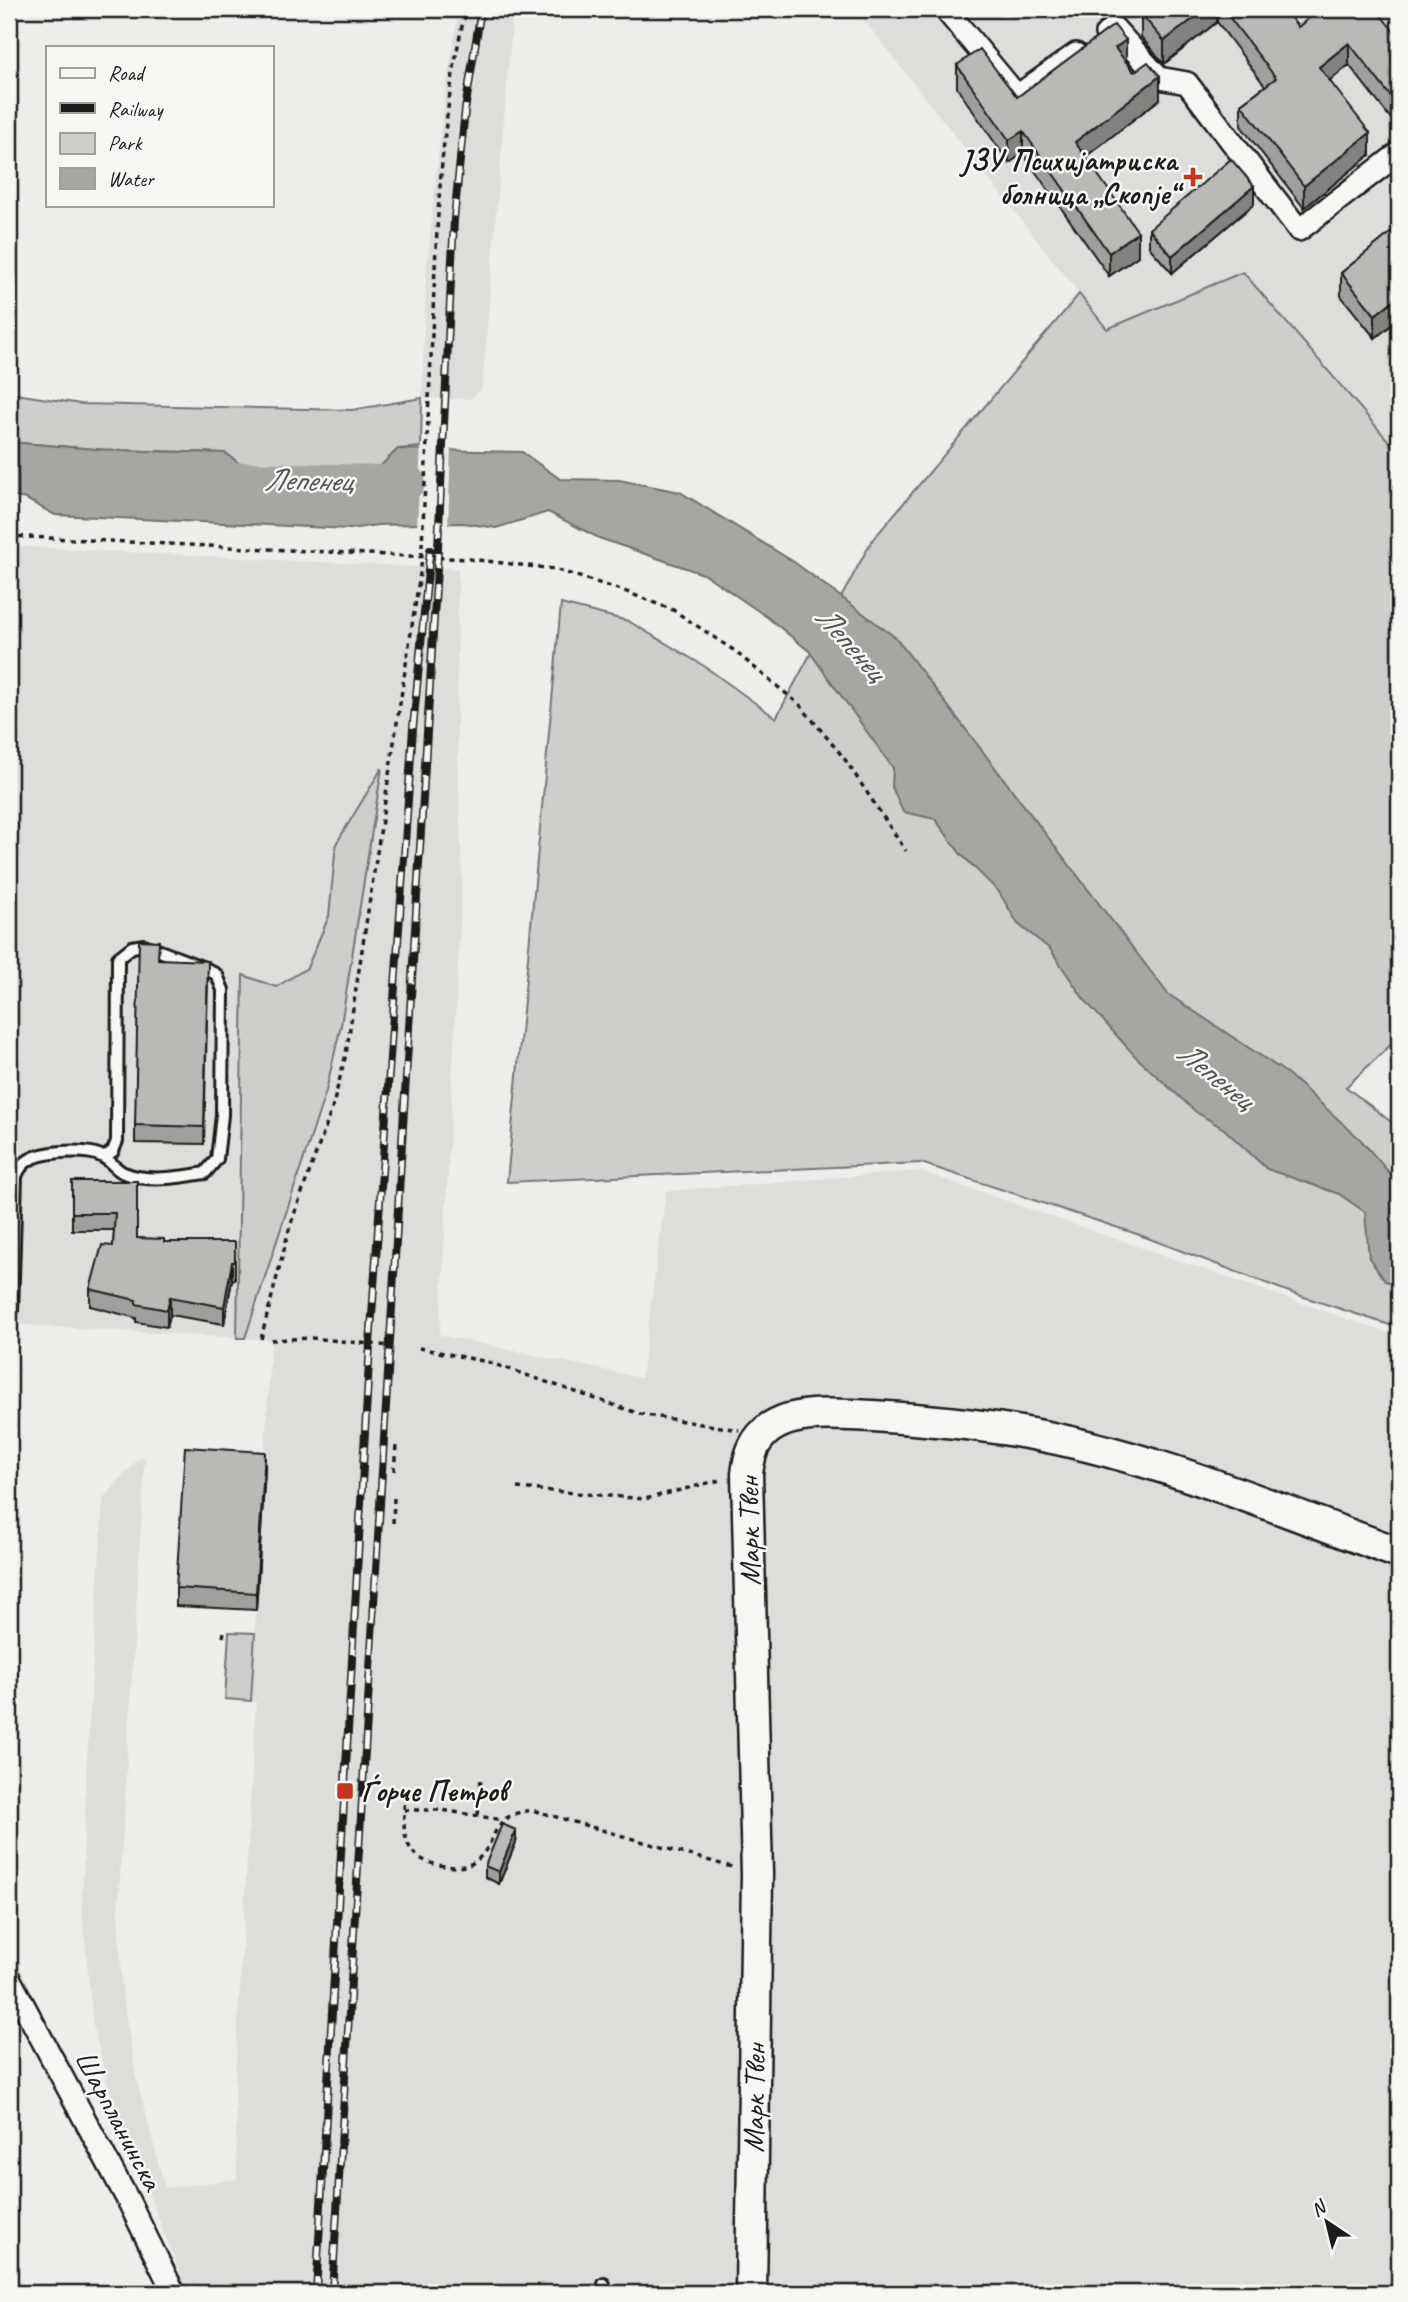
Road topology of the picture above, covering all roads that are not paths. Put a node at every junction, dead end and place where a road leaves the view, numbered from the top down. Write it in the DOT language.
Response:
graph roads {
  1 [pos="944,9"];
  2 [pos="1399,153"];
  3 [pos="105,1157"];
  4 [pos="9,1321"];
  5 [pos="1399,1553"];
  6 [pos="10,1977"];
  7 [pos="174,2293"];
  8 [pos="751,2293"];
  1 -- 2 [label="street"];
  3 -- 3 [label="lane"];
  3 -- 4 [label="lane"];
  5 -- 8 [label="street, Марк Твен"];
  6 -- 7 [label="street, Шарпланинска"];
}
